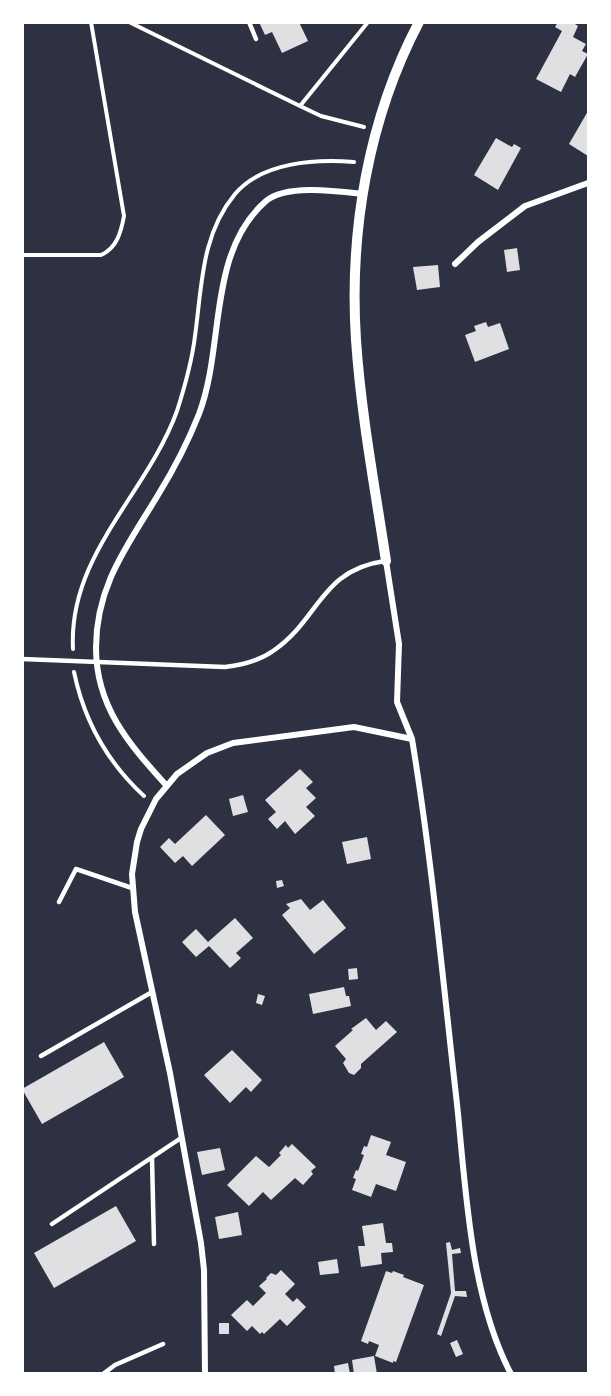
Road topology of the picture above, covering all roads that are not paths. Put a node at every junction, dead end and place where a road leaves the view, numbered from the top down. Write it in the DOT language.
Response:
graph roads {
  1 [pos="249,22"];
  2 [pos="419,22"];
  3 [pos="256,39"];
  4 [pos="588,183"];
  5 [pos="363,194"];
  6 [pos="455,264"];
  7 [pos="386,561"];
  8 [pos="22,659"];
  9 [pos="412,739"];
  10 [pos="166,785"];
  11 [pos="132,888"];
  12 [pos="59,902"];
  13 [pos="152,992"];
  14 [pos="40,1056"];
  15 [pos="182,1138"];
  16 [pos="152,1158"];
  17 [pos="52,1224"];
  18 [pos="154,1244"];
  19 [pos="163,1344"];
  20 [pos="103,1374"];
  21 [pos="205,1374"];
  22 [pos="511,1374"];
  1 -- 3 [label="lane"];
  2 -- 5 [label="street"];
  4 -- 6 [label="street"];
  5 -- 7 [label="street"];
  5 -- 10 [label="street"];
  7 -- 8 [label="lane"];
  7 -- 9 [label="street"];
  9 -- 10 [label="street"];
  9 -- 22 [label="street"];
  10 -- 11 [label="street"];
  11 -- 12 [label="lane"];
  11 -- 13 [label="street"];
  13 -- 14 [label="lane"];
  13 -- 15 [label="street"];
  15 -- 16 [label="lane"];
  15 -- 21 [label="street"];
  16 -- 17 [label="lane"];
  16 -- 18 [label="lane"];
  19 -- 20 [label="lane"];
}
